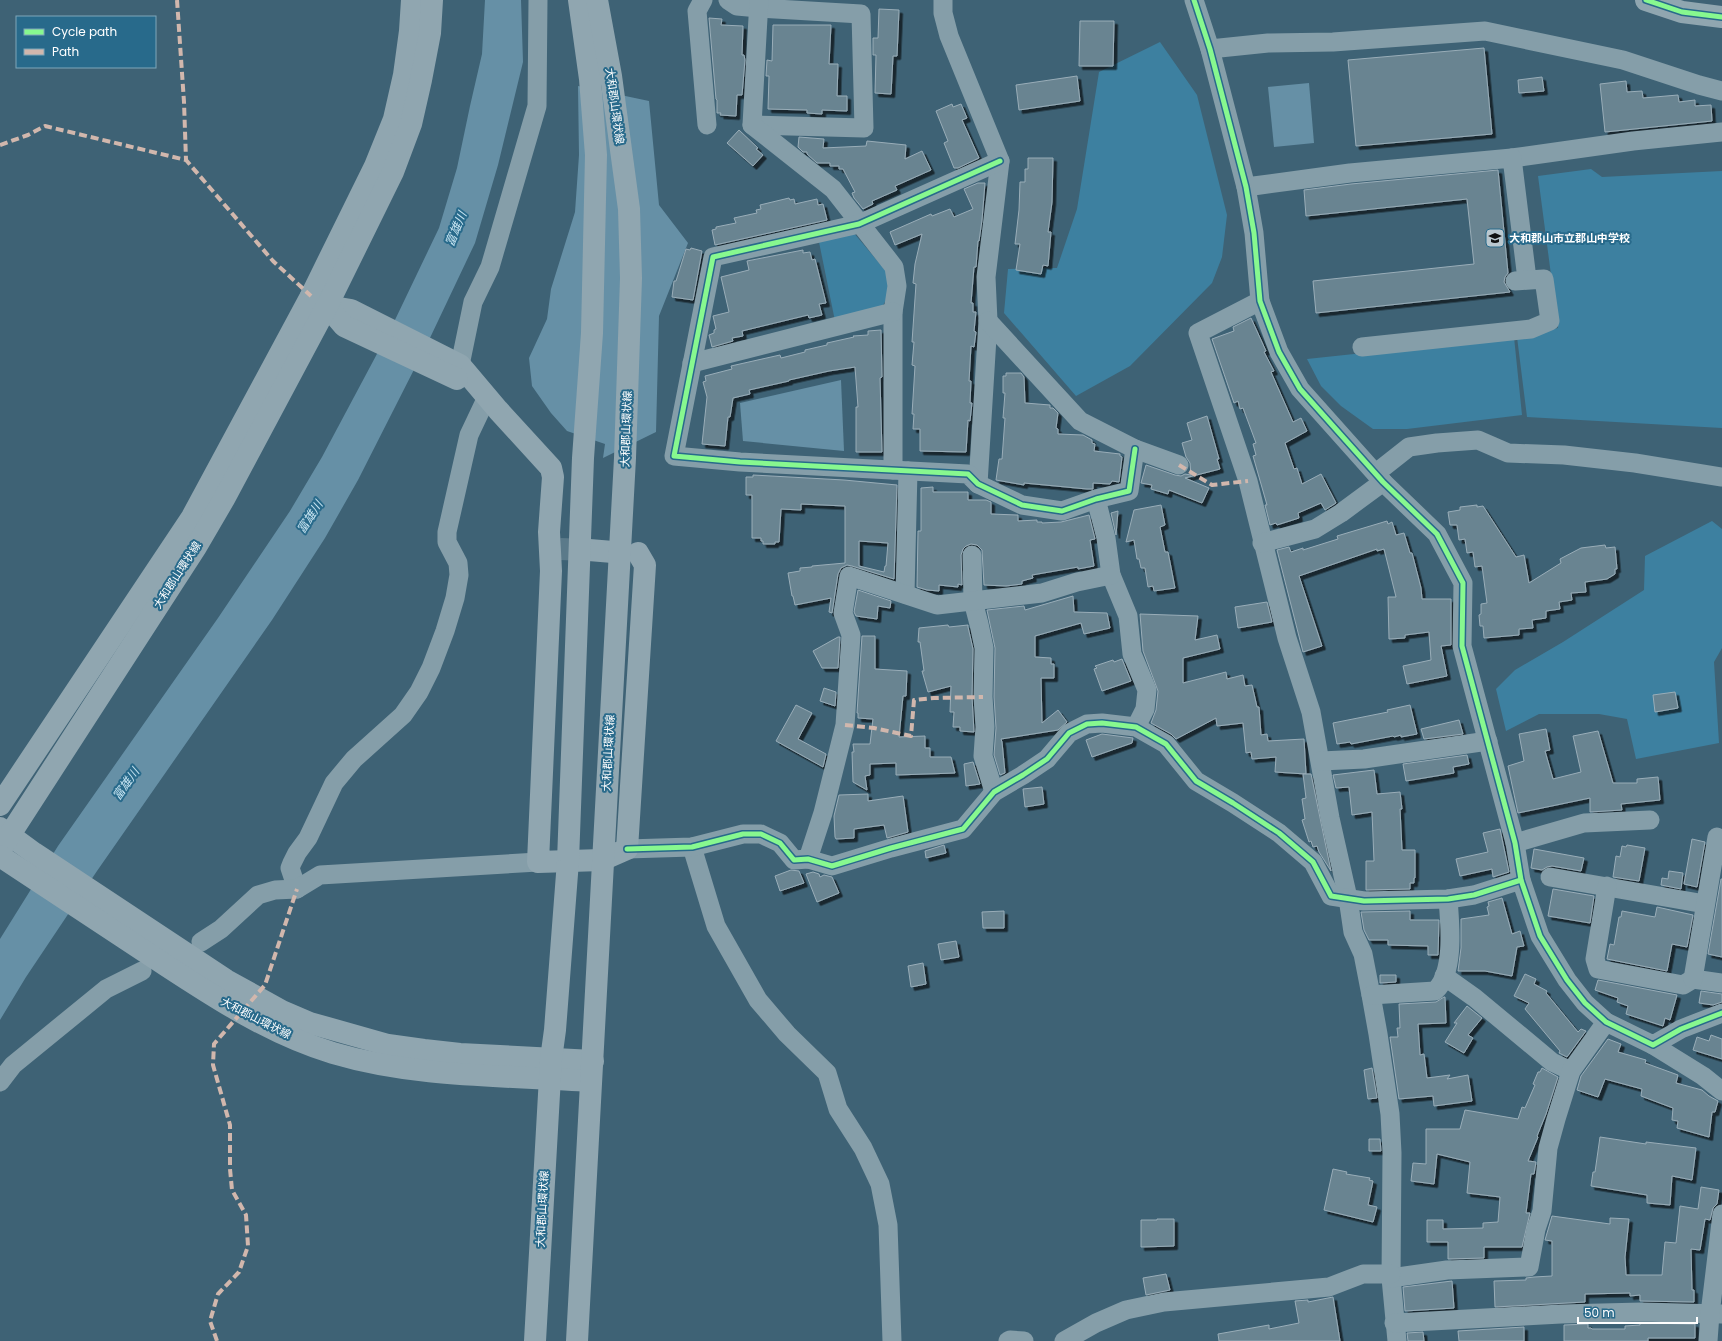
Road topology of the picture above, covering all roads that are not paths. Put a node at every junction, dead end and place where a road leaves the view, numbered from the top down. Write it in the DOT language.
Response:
graph roads {
  1 [pos="412,0"];
  2 [pos="432,0"];
  3 [pos="538,0"];
  4 [pos="579,0"];
  5 [pos="597,0"];
  6 [pos="703,0"];
  7 [pos="728,0"];
  8 [pos="943,0"];
  9 [pos="1646,0"];
  10 [pos="1196,1"];
  11 [pos="759,4"];
  12 [pos="1722,17"];
  13 [pos="1210,49"];
  14 [pos="1722,91"];
  15 [pos="707,125"];
  16 [pos="752,125"];
  17 [pos="1722,132"];
  18 [pos="1512,158"];
  19 [pos="1000,161"];
  20 [pos="1246,186"];
  21 [pos="859,224"];
  22 [pos="319,301"];
  23 [pos="1260,301"];
  24 [pos="893,312"];
  25 [pos="988,321"];
  26 [pos="1362,347"];
  27 [pos="692,364"];
  28 [pos="455,370"];
  29 [pos="484,393"];
  30 [pos="1135,449"];
  31 [pos="1179,465"];
  32 [pos="900,471"];
  33 [pos="1379,477"];
  34 [pos="1722,477"];
  35 [pos="978,484"];
  36 [pos="1096,499"];
  37 [pos="1262,543"];
  38 [pos="589,550"];
  39 [pos="613,552"];
  40 [pos="638,553"];
  41 [pos="972,555"];
  42 [pos="1111,575"];
  43 [pos="905,594"];
  44 [pos="972,600"];
  45 [pos="1136,727"];
  46 [pos="1488,741"];
  47 [pos="1321,761"];
  48 [pos="994,792"];
  49 [pos="0,805"];
  50 [pos="1650,820"];
  51 [pos="1717,837"];
  52 [pos="3,838"];
  53 [pos="1515,842"];
  54 [pos="692,847"];
  55 [pos="627,849"];
  56 [pos="0,856"];
  57 [pos="808,859"];
  58 [pos="602,860"];
  59 [pos="568,861"];
  60 [pos="538,862"];
  61 [pos="1550,877"];
  62 [pos="1521,880"];
  63 [pos="1607,886"];
  64 [pos="297,889"];
  65 [pos="1348,898"];
  66 [pos="1448,899"];
  67 [pos="1705,904"];
  68 [pos="201,942"];
  69 [pos="142,971"];
  70 [pos="1444,976"];
  71 [pos="1693,979"];
  72 [pos="1722,984"];
  73 [pos="1371,995"];
  74 [pos="1722,1013"];
  75 [pos="1606,1022"];
  76 [pos="1653,1045"];
  77 [pos="550,1068"];
  78 [pos="592,1071"];
  79 [pos="1571,1071"];
  80 [pos="0,1082"];
  81 [pos="1722,1091"];
  82 [pos="1722,1214"];
  83 [pos="1392,1276"];
  84 [pos="1716,1314"];
  85 [pos="1395,1332"];
  86 [pos="535,1341"];
  87 [pos="577,1341"];
  88 [pos="892,1341"];
  89 [pos="1008,1341"];
  90 [pos="1024,1341"];
  91 [pos="1064,1341"];
  92 [pos="1708,1341"];
  1 -- 22 [label="main road, 大和郡山環状線"];
  2 -- 22 [label="main road, 大和郡山環状線"];
  3 -- 28 [label="street"];
  4 -- 59 [label="main road, 大和郡山環状線"];
  5 -- 58 [label="main road, 大和郡山環状線"];
  6 -- 15 [label="street"];
  7 -- 11 [label="street"];
  8 -- 19 [label="street"];
  9 -- 12 [label="main road"];
  10 -- 13 [label="street"];
  11 -- 16 [label="street"];
  11 -- 16 [label="street"];
  13 -- 14 [label="street"];
  13 -- 20 [label="street"];
  16 -- 21 [label="street"];
  17 -- 18 [label="street"];
  18 -- 20 [label="street"];
  18 -- 26 [label="street"];
  19 -- 21 [label="street"];
  19 -- 25 [label="street"];
  20 -- 23 [label="street"];
  21 -- 24 [label="street"];
  21 -- 27 [label="street"];
  22 -- 28 [label="main road"];
  22 -- 49 [label="main road, 大和郡山環状線"];
  22 -- 52 [label="main road, 大和郡山環状線"];
  23 -- 33 [label="street"];
  23 -- 37 [label="street"];
  24 -- 27 [label="street"];
  24 -- 32 [label="street"];
  25 -- 30 [label="street"];
  25 -- 35 [label="street"];
  27 -- 32 [label="street"];
  28 -- 29 [label="main road"];
  29 -- 60 [label="main road"];
  29 -- 64 [label="street"];
  30 -- 31 [label="street"];
  30 -- 36 [label="street"];
  32 -- 35 [label="street"];
  32 -- 43 [label="street"];
  33 -- 34 [label="street"];
  33 -- 37 [label="street"];
  33 -- 46 [label="street"];
  35 -- 36 [label="street"];
  36 -- 42 [label="street"];
  37 -- 47 [label="street"];
  38 -- 39 [label="main road"];
  40 -- 55 [label="main road"];
  41 -- 44 [label="street"];
  42 -- 44 [label="street"];
  42 -- 45 [label="street"];
  43 -- 44 [label="street"];
  43 -- 57 [label="street"];
  44 -- 48 [label="street"];
  45 -- 48 [label="street"];
  45 -- 65 [label="street"];
  46 -- 47 [label="street"];
  46 -- 53 [label="street"];
  47 -- 65 [label="street"];
  48 -- 57 [label="street"];
  50 -- 53 [label="street"];
  51 -- 67 [label="street"];
  52 -- 77 [label="main road, 大和郡山環状線"];
  53 -- 62 [label="street"];
  54 -- 55 [label="street"];
  54 -- 57 [label="street"];
  54 -- 88 [label="street"];
  55 -- 58 [label="main road"];
  56 -- 77 [label="main road, 大和郡山環状線"];
  58 -- 59 [label="main road"];
  58 -- 78 [label="main road, 大和郡山環状線"];
  59 -- 60 [label="main road"];
  59 -- 77 [label="main road, 大和郡山環状線"];
  60 -- 64 [label="street"];
  61 -- 63 [label="street"];
  62 -- 66 [label="street"];
  62 -- 75 [label="street"];
  63 -- 67 [label="street"];
  63 -- 71 [label="street"];
  64 -- 68 [label="street"];
  65 -- 66 [label="street"];
  65 -- 73 [label="street"];
  66 -- 70 [label="street"];
  67 -- 71 [label="street"];
  69 -- 80 [label="street"];
  70 -- 73 [label="street"];
  70 -- 79 [label="street"];
  71 -- 72 [label="street"];
  73 -- 83 [label="street"];
  74 -- 76 [label="street"];
  75 -- 76 [label="street"];
  75 -- 79 [label="street"];
  76 -- 81 [label="street"];
  77 -- 78 [label="main road, 大和郡山環状線"];
  77 -- 86 [label="main road, 大和郡山環状線"];
  78 -- 87 [label="main road, 大和郡山環状線"];
  79 -- 83 [label="street"];
  82 -- 84 [label="street"];
  83 -- 85 [label="street"];
  83 -- 91 [label="street"];
  84 -- 85 [label="street"];
  84 -- 92 [label="street"];
  89 -- 90 [label="street"];
}
